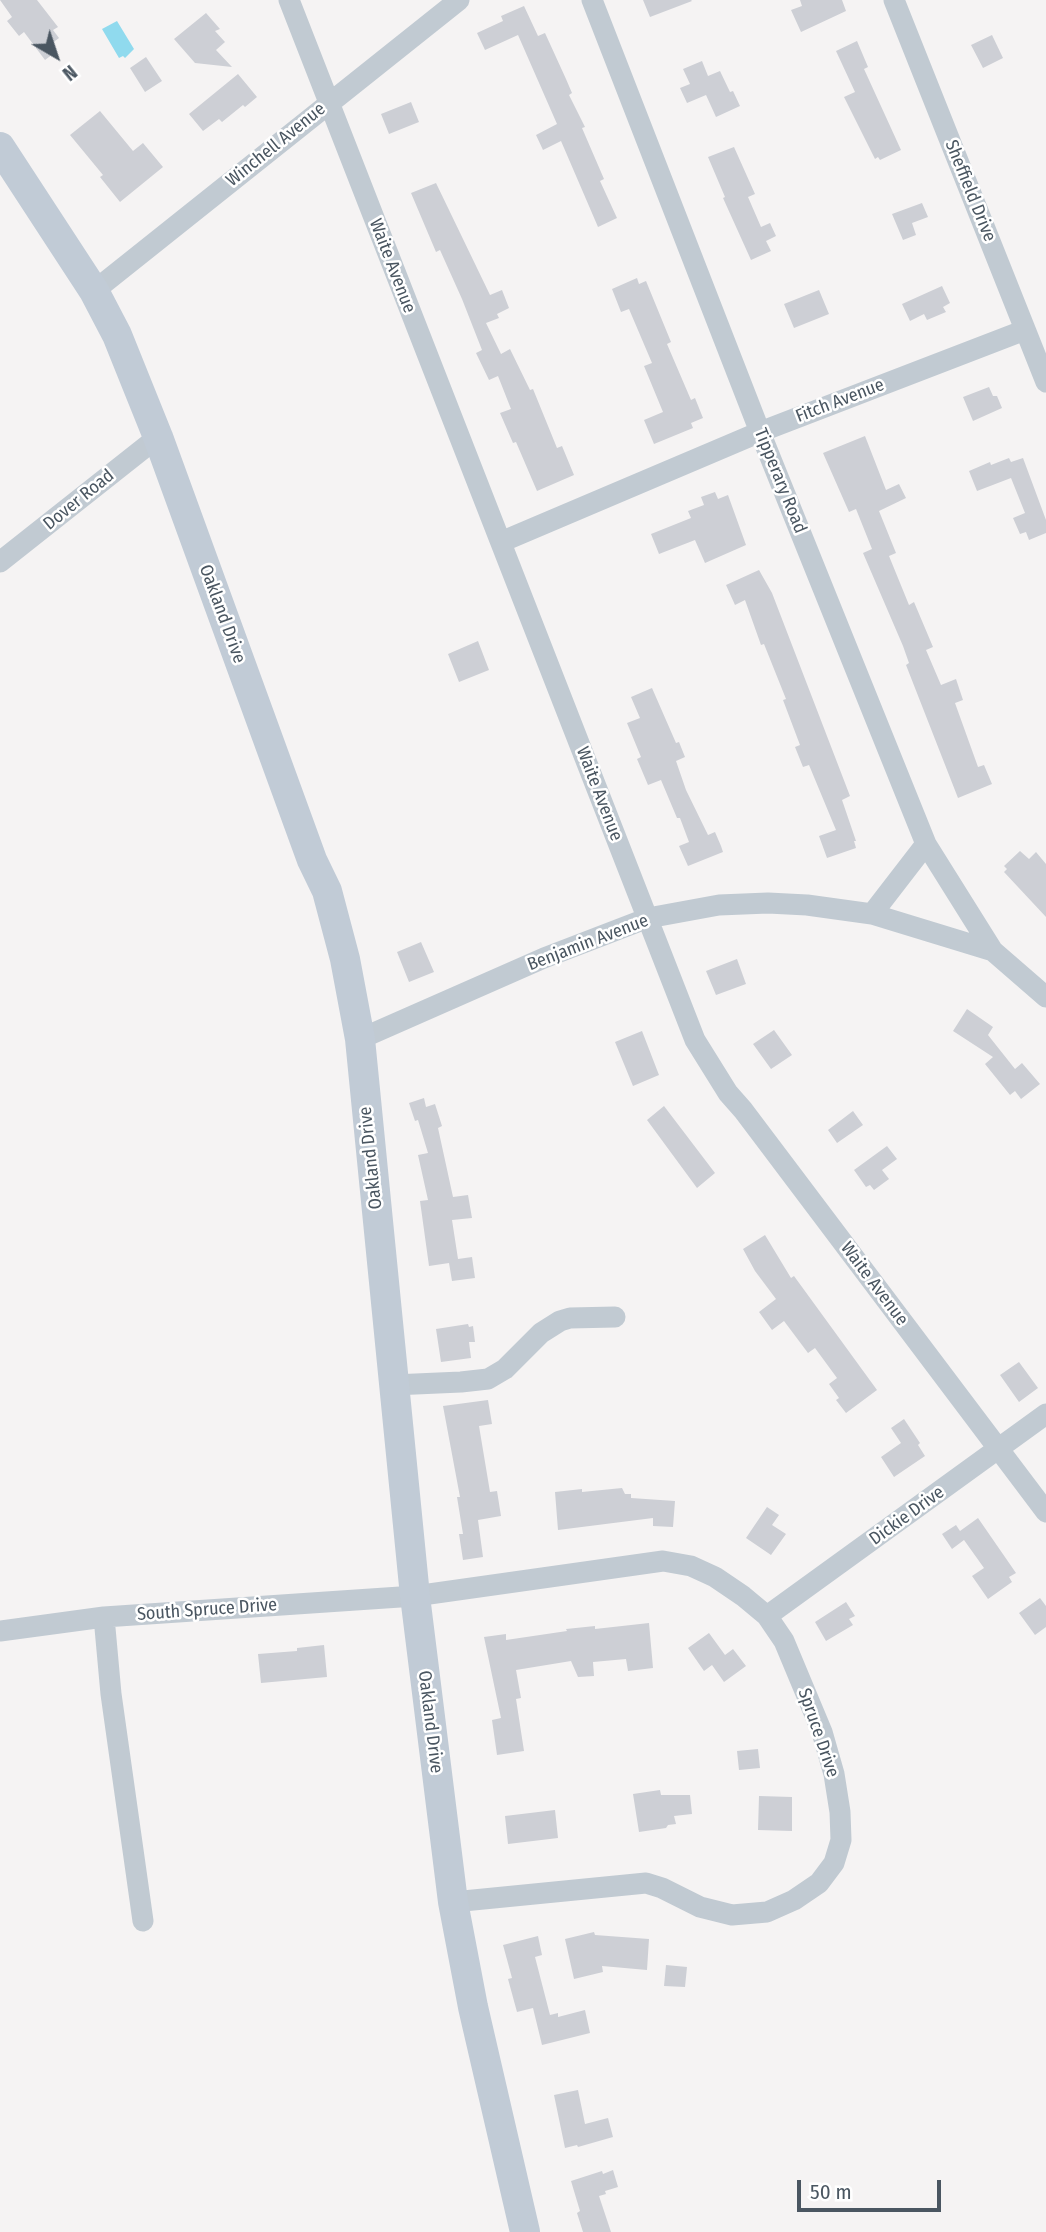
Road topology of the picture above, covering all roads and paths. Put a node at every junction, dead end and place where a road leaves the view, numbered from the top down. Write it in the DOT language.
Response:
graph roads {
  1 [pos="289,0"];
  2 [pos="459,0"];
  3 [pos="592,0"];
  4 [pos="894,0"];
  5 [pos="328,103"];
  6 [pos="2,155"];
  7 [pos="94,291"];
  8 [pos="1025,330"];
  9 [pos="1046,382"];
  10 [pos="760,432"];
  11 [pos="158,437"];
  12 [pos="500,542"];
  13 [pos="0,562"];
  14 [pos="926,844"];
  15 [pos="872,914"];
  16 [pos="648,918"];
  17 [pos="993,951"];
  18 [pos="1041,983"];
  19 [pos="360,1039"];
  20 [pos="615,1317"];
  21 [pos="393,1385"];
  22 [pos="1046,1414"];
  23 [pos="998,1450"];
  24 [pos="1046,1512"];
  25 [pos="415,1596"];
  26 [pos="767,1616"];
  27 [pos="104,1617"];
  28 [pos="0,1631"];
  29 [pos="453,1902"];
  30 [pos="144,1921"];
  31 [pos="525,2232"];
  1 -- 5 [label="street, Waite Avenue"];
  2 -- 5 [label="street, Winchell Avenue"];
  3 -- 10 [label="street, Tipperary Road"];
  4 -- 8 [label="street, Sheffield Drive"];
  5 -- 7 [label="street, Winchell Avenue"];
  5 -- 12 [label="street, Waite Avenue"];
  6 -- 7 [label="main road, Oakland Drive"];
  7 -- 11 [label="main road, Oakland Drive"];
  8 -- 9 [label="street, Sheffield Drive"];
  8 -- 10 [label="street, Fitch Avenue"];
  10 -- 12 [label="street, Fitch Avenue"];
  10 -- 14 [label="street, Tipperary Road"];
  11 -- 13 [label="street, Dover Road"];
  11 -- 19 [label="main road, Oakland Drive"];
  12 -- 16 [label="street, Waite Avenue"];
  14 -- 15 [label="street"];
  14 -- 17 [label="street, Tipperary Road"];
  15 -- 16 [label="street, Benjamin Avenue"];
  15 -- 17 [label="street, Benjamin Avenue"];
  16 -- 19 [label="street, Benjamin Avenue"];
  16 -- 23 [label="street, Waite Avenue"];
  17 -- 18 [label="street, Benjamin Avenue"];
  19 -- 21 [label="main road, Oakland Drive"];
  20 -- 21 [label="street"];
  21 -- 25 [label="main road, Oakland Drive"];
  22 -- 23 [label="street, Dickie Drive"];
  23 -- 24 [label="street, Waite Avenue"];
  23 -- 26 [label="street, Dickie Drive"];
  25 -- 26 [label="street, Spruce Drive"];
  25 -- 27 [label="street, South Spruce Drive"];
  25 -- 29 [label="main road, Oakland Drive"];
  26 -- 29 [label="street, Spruce Drive"];
  27 -- 28 [label="street, South Spruce Drive"];
  27 -- 30 [label="street"];
  29 -- 31 [label="main road, Oakland Drive"];
}
